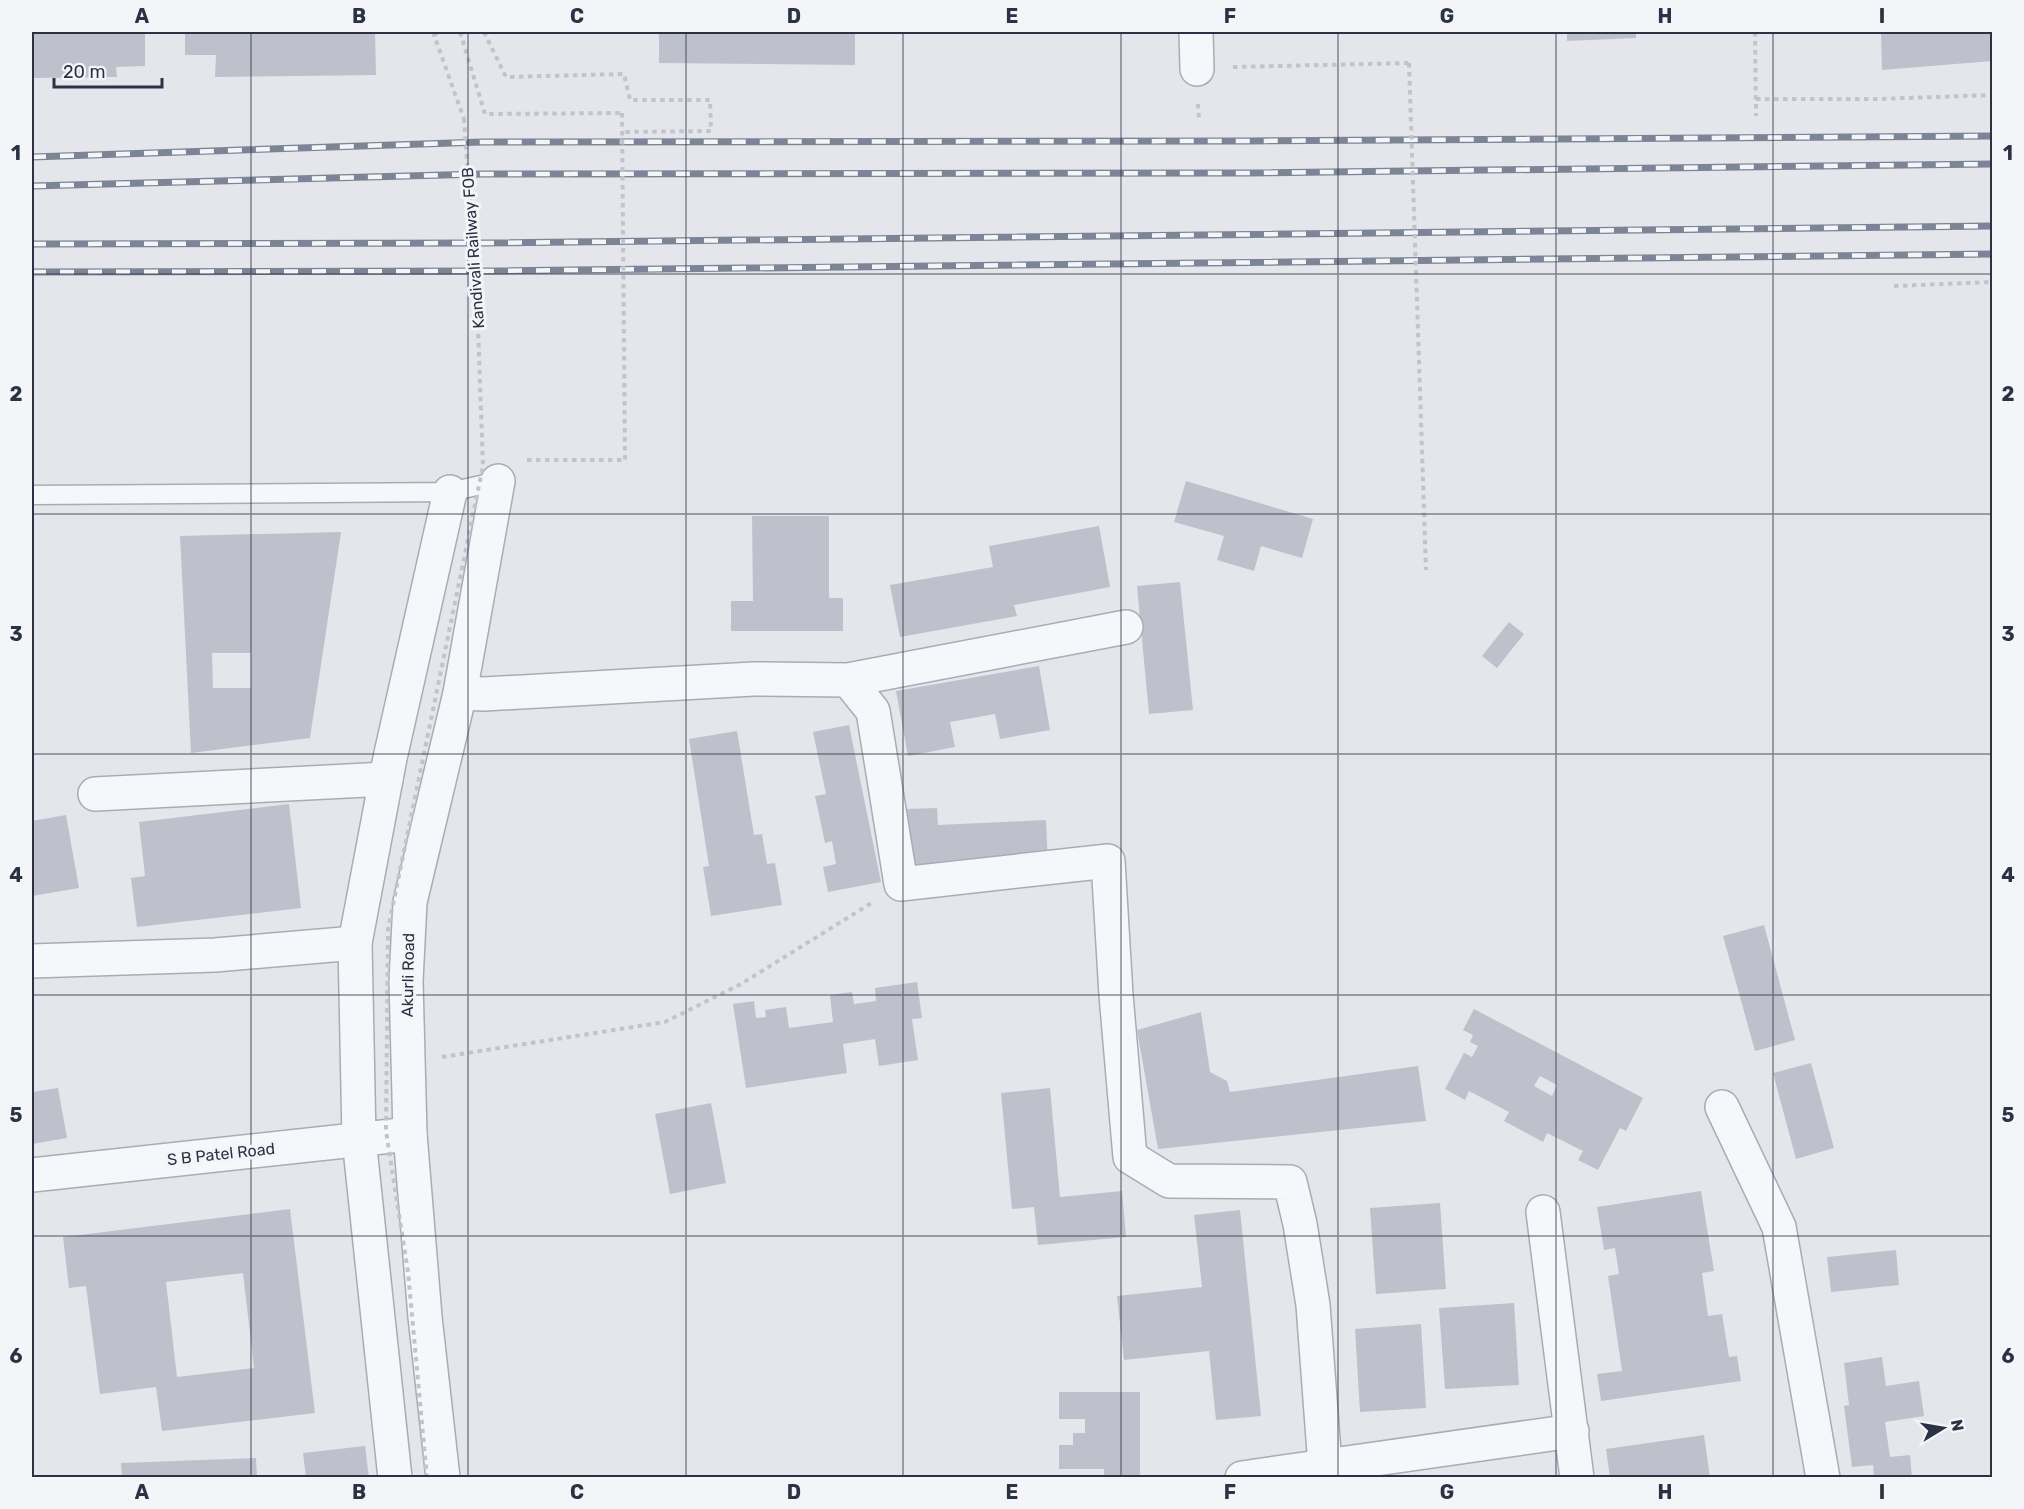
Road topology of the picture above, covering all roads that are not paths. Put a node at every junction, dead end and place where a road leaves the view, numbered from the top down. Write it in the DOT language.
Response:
graph roads {
  1 [pos="1196,32"];
  2 [pos="1197,69"];
  3 [pos="490,473"];
  4 [pos="450,492"];
  5 [pos="32,495"];
  6 [pos="1126,627"];
  7 [pos="848,680"];
  8 [pos="460,693"];
  9 [pos="386,779"];
  10 [pos="95,794"];
  11 [pos="355,943"];
  12 [pos="32,961"];
  13 [pos="1722,1107"];
  14 [pos="410,1134"];
  15 [pos="359,1139"];
  16 [pos="32,1175"];
  17 [pos="1543,1212"];
  18 [pos="1572,1431"];
  19 [pos="1325,1466"];
  20 [pos="395,1478"];
  21 [pos="442,1478"];
  22 [pos="1242,1478"];
  23 [pos="1578,1478"];
  24 [pos="1823,1478"];
  1 -- 2 [label="street"];
  3 -- 4 [label="lane"];
  3 -- 8 [label="street, Akurli Road"];
  4 -- 5 [label="lane"];
  4 -- 9 [label="street"];
  6 -- 7 [label="street"];
  7 -- 8 [label="street"];
  7 -- 19 [label="street"];
  8 -- 14 [label="street, Akurli Road"];
  9 -- 10 [label="street"];
  9 -- 11 [label="street"];
  11 -- 12 [label="street"];
  11 -- 15 [label="street"];
  13 -- 24 [label="street"];
  14 -- 15 [label="street, S B Patel Road"];
  14 -- 21 [label="street, Akurli Road"];
  15 -- 16 [label="street, S B Patel Road"];
  15 -- 20 [label="street"];
  17 -- 18 [label="street"];
  18 -- 19 [label="street"];
  18 -- 23 [label="street"];
  19 -- 22 [label="street"];
}
